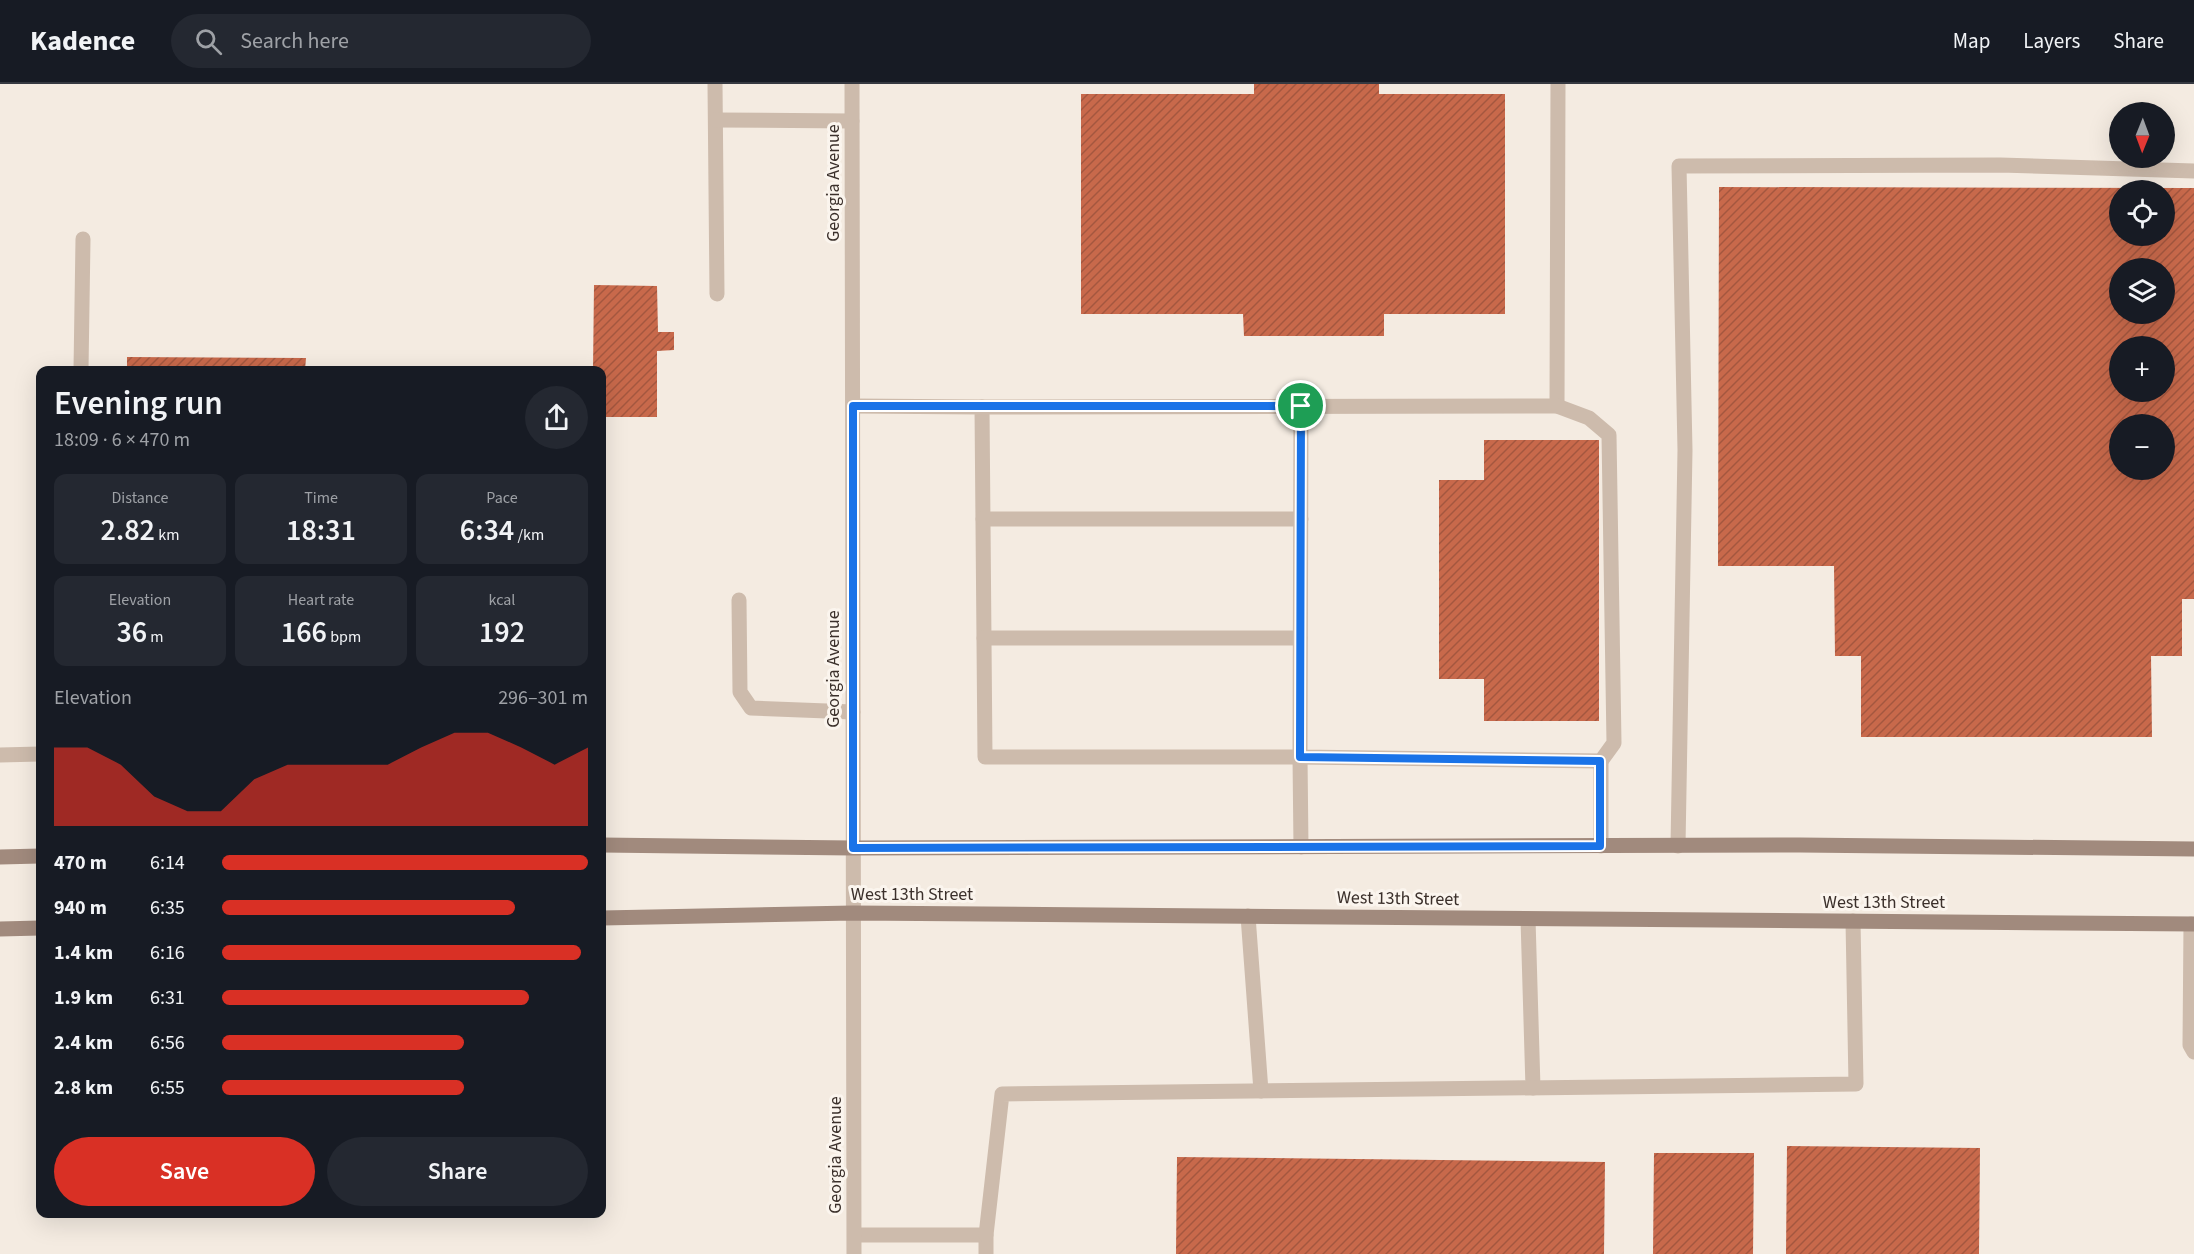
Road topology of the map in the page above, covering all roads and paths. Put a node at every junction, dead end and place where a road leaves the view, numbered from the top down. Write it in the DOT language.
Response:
graph roads {
  1 [pos="715,84"];
  2 [pos="852,84"];
  3 [pos="1558,84"];
  4 [pos="716,120"];
  5 [pos="852,121"];
  6 [pos="2194,171"];
  7 [pos="83,239"];
  8 [pos="717,294"];
  9 [pos="81,366"];
  10 [pos="853,406"];
  11 [pos="1301,406"];
  12 [pos="1557,406"];
  13 [pos="982,407"];
  14 [pos="983,519"];
  15 [pos="1301,519"];
  16 [pos="739,600"];
  17 [pos="984,638"];
  18 [pos="1300,638"];
  19 [pos="853,712"];
  20 [pos="36,754"];
  21 [pos="0,755"];
  22 [pos="1300,757"];
  23 [pos="1600,761"];
  24 [pos="606,845"];
  25 [pos="1600,846"];
  26 [pos="1678,846"];
  27 [pos="1301,847"];
  28 [pos="853,848"];
  29 [pos="2194,849"];
  30 [pos="36,856"];
  31 [pos="0,857"];
  32 [pos="853,913"];
  33 [pos="1248,916"];
  34 [pos="606,918"];
  35 [pos="1528,919"];
  36 [pos="1853,921"];
  37 [pos="2193,924"];
  38 [pos="36,928"];
  39 [pos="0,929"];
  40 [pos="2194,1052"];
  41 [pos="1533,1088"];
  42 [pos="1261,1091"];
  43 [pos="855,1235"];
  44 [pos="986,1235"];
  45 [pos="855,1254"];
  46 [pos="986,1254"];
  1 -- 4 [label="street"];
  2 -- 5 [label="street, Georgia Avenue"];
  3 -- 12 [label="street"];
  4 -- 5 [label="street"];
  4 -- 8 [label="street"];
  5 -- 10 [label="street, Georgia Avenue"];
  6 -- 26 [label="street"];
  7 -- 9 [label="street"];
  10 -- 13 [label="street"];
  10 -- 19 [label="street, Georgia Avenue"];
  11 -- 12 [label="street"];
  11 -- 13 [label="street"];
  11 -- 15 [label="street"];
  12 -- 23 [label="street"];
  13 -- 14 [label="street"];
  14 -- 15 [label="street"];
  14 -- 17 [label="street"];
  15 -- 18 [label="street"];
  16 -- 19 [label="street"];
  17 -- 18 [label="street"];
  17 -- 22 [label="street"];
  18 -- 22 [label="street"];
  19 -- 28 [label="street, Georgia Avenue"];
  20 -- 21 [label="street"];
  22 -- 23 [label="street"];
  22 -- 27 [label="street"];
  23 -- 25 [label="street"];
  24 -- 28 [label="main road"];
  25 -- 26 [label="main road"];
  25 -- 27 [label="main road"];
  26 -- 29 [label="main road"];
  27 -- 28 [label="main road"];
  28 -- 32 [label="street, Georgia Avenue"];
  30 -- 31 [label="main road"];
  32 -- 33 [label="main road, West 13th Street"];
  32 -- 34 [label="main road, West 13th Street"];
  32 -- 43 [label="street, Georgia Avenue"];
  33 -- 35 [label="main road, West 13th Street"];
  33 -- 42 [label="street"];
  35 -- 36 [label="main road, West 13th Street"];
  35 -- 41 [label="street"];
  36 -- 37 [label="main road, West 13th Street"];
  36 -- 41 [label="street"];
  37 -- 40 [label="street"];
  38 -- 39 [label="main road"];
  41 -- 42 [label="street"];
  42 -- 44 [label="street"];
  43 -- 44 [label="street"];
  43 -- 45 [label="street, Georgia Avenue"];
  44 -- 46 [label="street"];
}
